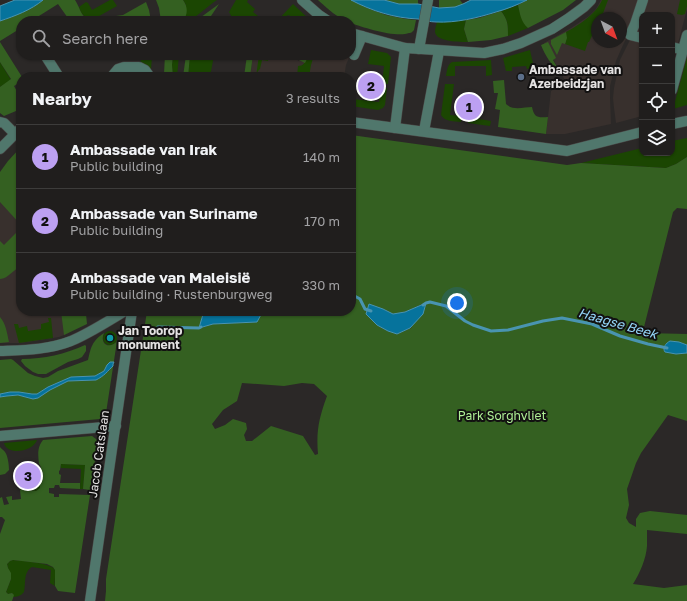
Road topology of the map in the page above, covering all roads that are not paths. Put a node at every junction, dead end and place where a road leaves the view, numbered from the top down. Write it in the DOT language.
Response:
graph roads {
  1 [pos="302,0"];
  2 [pos="590,0"];
  3 [pos="643,0"];
  4 [pos="428,3"];
  5 [pos="639,12"];
  6 [pos="639,12"];
  7 [pos="320,16"];
  8 [pos="356,34"];
  9 [pos="687,35"];
  10 [pos="362,36"];
  11 [pos="639,37"];
  12 [pos="405,48"];
  13 [pos="675,48"];
  14 [pos="419,49"];
  15 [pos="356,50"];
  16 [pos="683,50"];
  17 [pos="439,51"];
  18 [pos="48,60"];
  19 [pos="56,72"];
  20 [pos="116,72"];
  21 [pos="146,72"];
  22 [pos="674,84"];
  23 [pos="687,121"];
  24 [pos="0,122"];
  25 [pos="356,123"];
  26 [pos="675,123"];
  27 [pos="395,128"];
  28 [pos="16,130"];
  29 [pos="424,131"];
  30 [pos="16,133"];
  31 [pos="639,133"];
  32 [pos="0,149"];
  33 [pos="116,316"];
  34 [pos="131,316"];
  35 [pos="0,351"];
  36 [pos="116,426"];
  37 [pos="0,436"];
  38 [pos="90,601"];
  1 -- 7 [label="street"];
  2 -- 17 [label="street"];
  3 -- 5 [label="street"];
  4 -- 14 [label="street"];
  6 -- 11 [label="street"];
  8 -- 10 [label="street"];
  9 -- 16 [label="street"];
  10 -- 12 [label="street"];
  10 -- 15 [label="street"];
  12 -- 14 [label="street"];
  12 -- 27 [label="street"];
  13 -- 16 [label="street"];
  14 -- 17 [label="street"];
  16 -- 22 [label="street"];
  17 -- 29 [label="street"];
  18 -- 19 [label="street"];
  20 -- 21 [label="street"];
  23 -- 26 [label="street"];
  24 -- 28 [label="street"];
  25 -- 27 [label="street"];
  27 -- 29 [label="street"];
  29 -- 31 [label="street"];
  30 -- 32 [label="street"];
  33 -- 35 [label="street"];
  34 -- 36 [label="street, Jacob Catslaan"];
  36 -- 37 [label="street"];
  36 -- 38 [label="street, Jacob Catslaan"];
}
